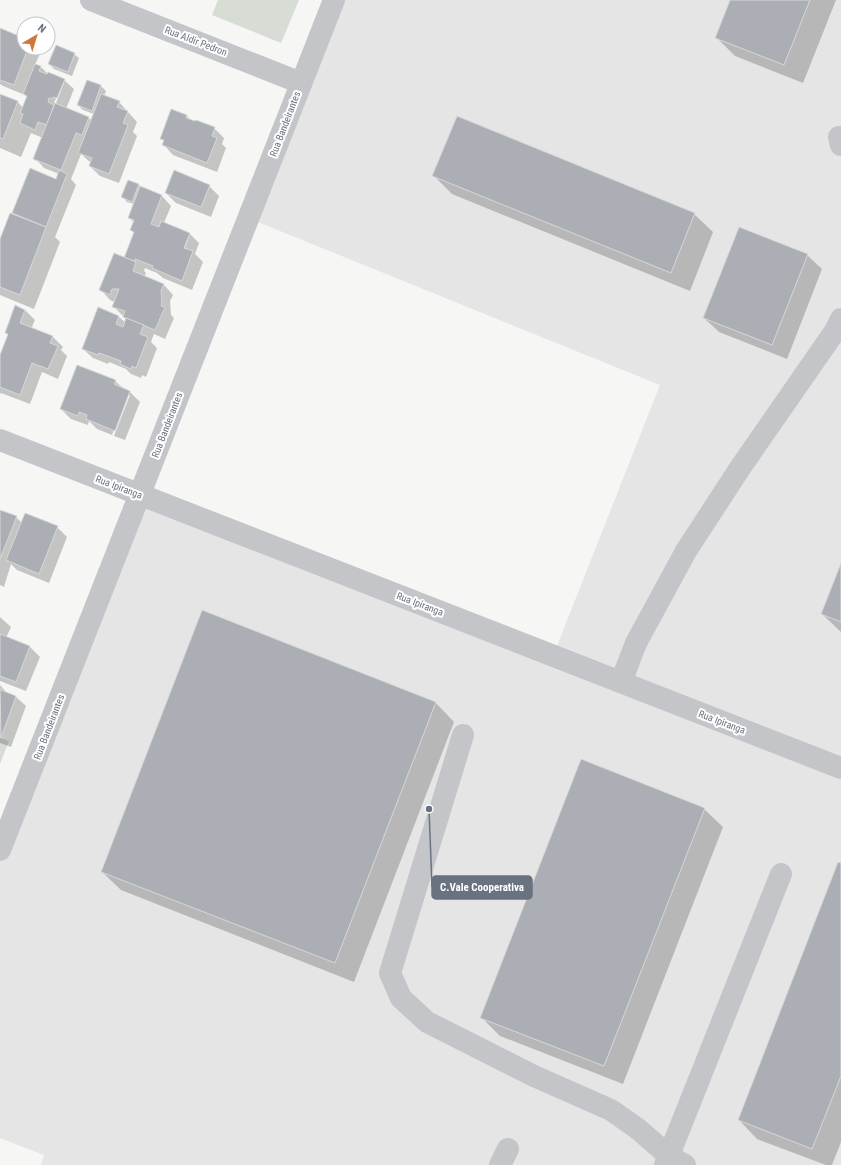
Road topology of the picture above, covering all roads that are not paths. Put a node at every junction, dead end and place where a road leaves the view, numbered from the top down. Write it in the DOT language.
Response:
graph roads {
  1 [pos="91,0"];
  2 [pos="334,0"];
  3 [pos="301,83"];
  4 [pos="841,319"];
  5 [pos="0,440"];
  6 [pos="140,495"];
  7 [pos="621,682"];
  8 [pos="463,735"];
  9 [pos="841,768"];
  10 [pos="0,850"];
  11 [pos="780,874"];
  12 [pos="673,1162"];
  1 -- 3 [label="street, Rua Aldir Pedron"];
  2 -- 3 [label="street, Rua Bandeirantes"];
  3 -- 6 [label="street, Rua Bandeirantes"];
  4 -- 7 [label="street"];
  5 -- 6 [label="street, Rua Ipiranga"];
  6 -- 7 [label="street, Rua Ipiranga"];
  6 -- 10 [label="street, Rua Bandeirantes"];
  7 -- 9 [label="street, Rua Ipiranga"];
  8 -- 12 [label="street"];
  11 -- 12 [label="street"];
}
